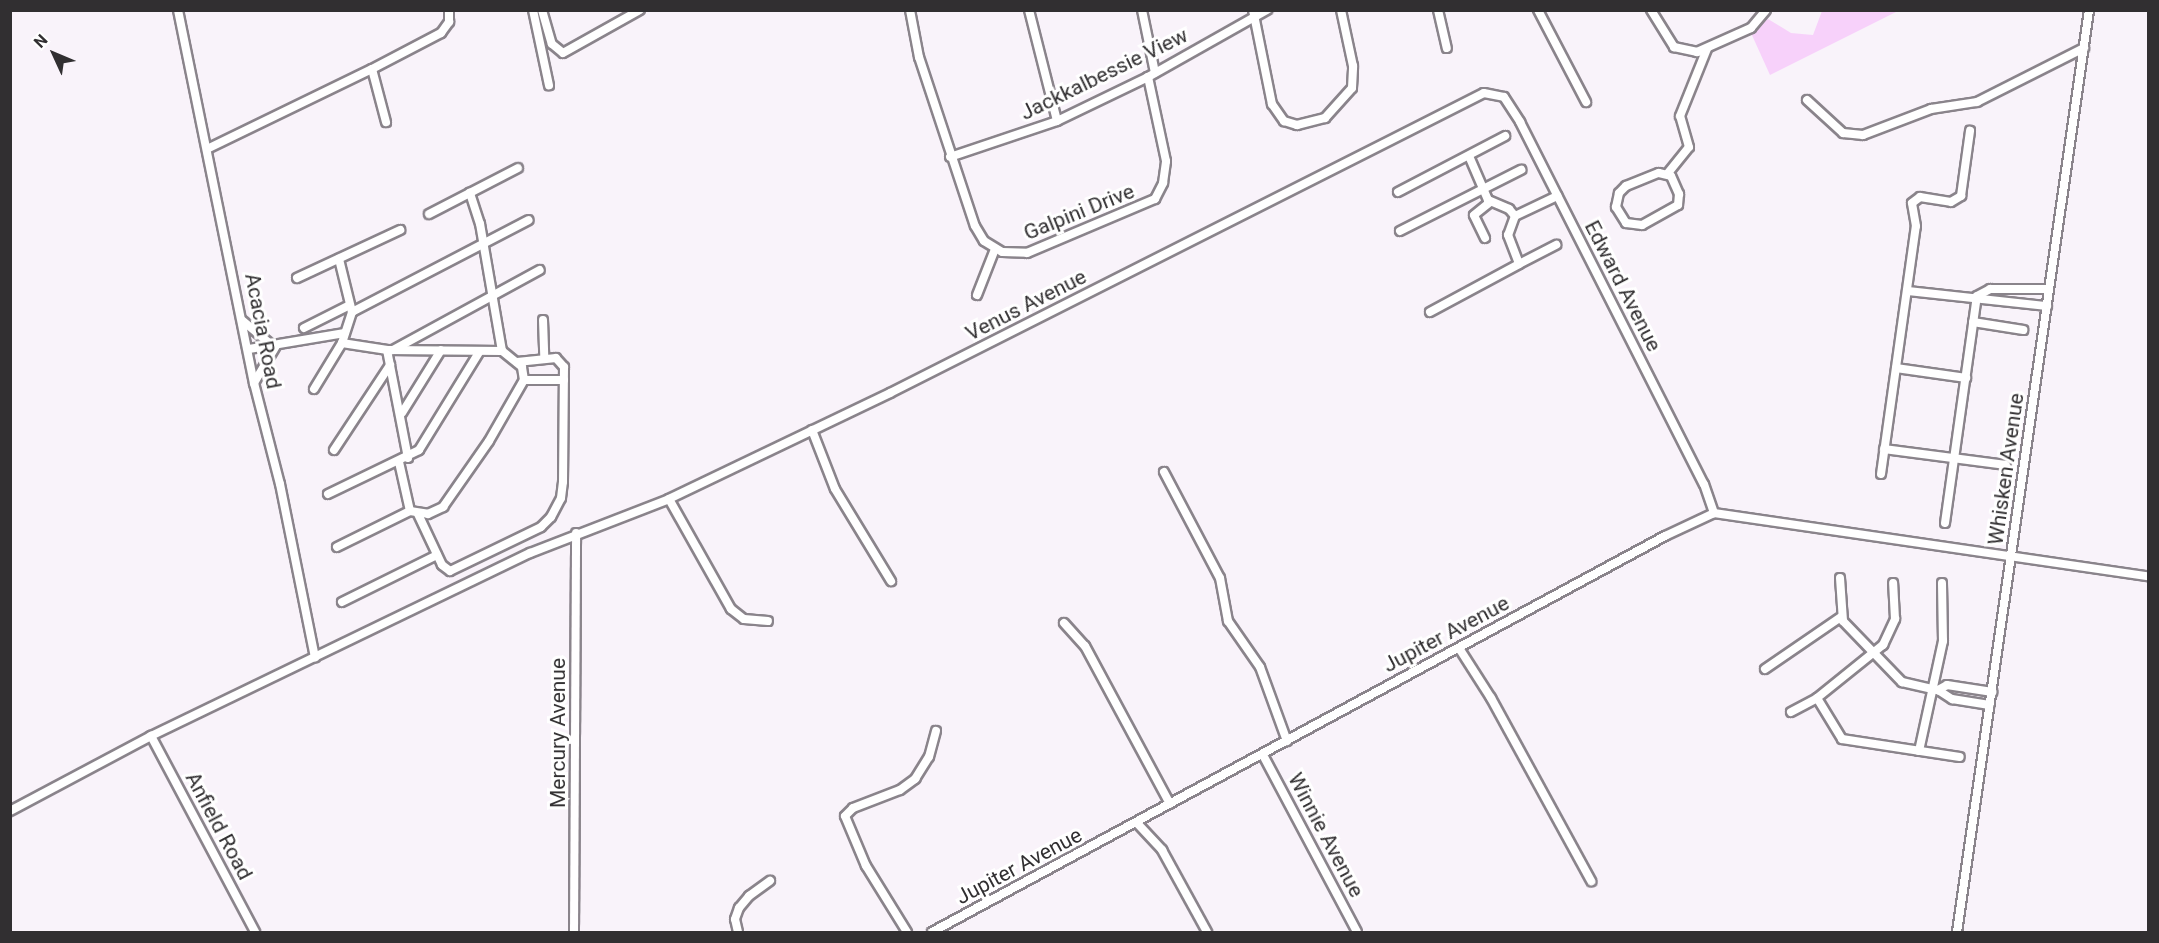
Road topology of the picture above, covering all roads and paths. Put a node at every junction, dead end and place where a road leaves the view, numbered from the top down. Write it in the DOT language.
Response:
graph roads {
  1 [pos="178,10"];
  2 [pos="449,10"];
  3 [pos="533,10"];
  4 [pos="542,10"];
  5 [pos="640,10"];
  6 [pos="910,10"];
  7 [pos="1029,10"];
  8 [pos="1142,10"];
  9 [pos="1267,10"];
  10 [pos="1341,10"];
  11 [pos="1438,10"];
  12 [pos="1539,10"];
  13 [pos="1651,10"];
  14 [pos="1766,10"];
  15 [pos="2089,10"];
  16 [pos="1254,14"];
  17 [pos="1447,48"];
  18 [pos="2084,48"];
  19 [pos="1707,49"];
  20 [pos="372,69"];
  21 [pos="1152,75"];
  22 [pos="549,85"];
  23 [pos="1484,93"];
  24 [pos="1807,100"];
  25 [pos="1586,102"];
  26 [pos="1057,121"];
  27 [pos="386,123"];
  28 [pos="1970,131"];
  29 [pos="1505,136"];
  30 [pos="207,149"];
  31 [pos="1469,156"];
  32 [pos="950,157"];
  33 [pos="518,168"];
  34 [pos="1521,170"];
  35 [pos="1668,173"];
  36 [pos="1484,190"];
  37 [pos="1398,192"];
  38 [pos="470,193"];
  39 [pos="1557,196"];
  40 [pos="1490,202"];
  41 [pos="429,214"];
  42 [pos="1515,216"];
  43 [pos="529,220"];
  44 [pos="400,230"];
  45 [pos="1400,231"];
  46 [pos="1485,238"];
  47 [pos="1556,244"];
  48 [pos="482,246"];
  49 [pos="995,249"];
  50 [pos="339,259"];
  51 [pos="1519,264"];
  52 [pos="540,270"];
  53 [pos="297,278"];
  54 [pos="2049,289"];
  55 [pos="1908,291"];
  56 [pos="493,295"];
  57 [pos="977,295"];
  58 [pos="1977,296"];
  59 [pos="2047,306"];
  60 [pos="351,308"];
  61 [pos="1430,312"];
  62 [pos="543,320"];
  63 [pos="243,321"];
  64 [pos="1973,322"];
  65 [pos="304,328"];
  66 [pos="2023,330"];
  67 [pos="345,333"];
  68 [pos="342,343"];
  69 [pos="274,346"];
  70 [pos="249,349"];
  71 [pos="390,350"];
  72 [pos="441,350"];
  73 [pos="480,351"];
  74 [pos="502,351"];
  75 [pos="544,358"];
  76 [pos="517,362"];
  77 [pos="390,365"];
  78 [pos="1896,368"];
  79 [pos="1965,378"];
  80 [pos="524,380"];
  81 [pos="564,380"];
  82 [pos="254,383"];
  83 [pos="314,389"];
  84 [pos="402,413"];
  85 [pos="812,430"];
  86 [pos="1884,449"];
  87 [pos="334,450"];
  88 [pos="408,458"];
  89 [pos="1955,459"];
  90 [pos="399,462"];
  91 [pos="2006,465"];
  92 [pos="1164,472"];
  93 [pos="1881,474"];
  94 [pos="328,494"];
  95 [pos="669,499"];
  96 [pos="414,512"];
  97 [pos="1714,513"];
  98 [pos="1945,523"];
  99 [pos="576,533"];
  100 [pos="337,547"];
  101 [pos="437,555"];
  102 [pos="2011,558"];
  103 [pos="2148,576"];
  104 [pos="1840,578"];
  105 [pos="891,581"];
  106 [pos="1893,583"];
  107 [pos="1942,583"];
  108 [pos="342,602"];
  109 [pos="1841,617"];
  110 [pos="768,621"];
  111 [pos="1064,623"];
  112 [pos="1459,648"];
  113 [pos="1874,654"];
  114 [pos="315,658"];
  115 [pos="1765,669"];
  116 [pos="1969,688"];
  117 [pos="1934,689"];
  118 [pos="1992,692"];
  119 [pos="1817,698"];
  120 [pos="1966,701"];
  121 [pos="1990,705"];
  122 [pos="1791,712"];
  123 [pos="936,731"];
  124 [pos="151,736"];
  125 [pos="1287,741"];
  126 [pos="1919,751"];
  127 [pos="1263,755"];
  128 [pos="1960,757"];
  129 [pos="1170,804"];
  130 [pos="10,811"];
  131 [pos="1137,823"];
  132 [pos="770,881"];
  133 [pos="1591,881"];
  134 [pos="255,933"];
  135 [pos="574,933"];
  136 [pos="738,933"];
  137 [pos="907,933"];
  138 [pos="932,933"];
  139 [pos="1207,933"];
  140 [pos="1357,933"];
  141 [pos="1958,933"];
  1 -- 30 [label="street, Acacia Road"];
  2 -- 20 [label="street"];
  3 -- 22 [label="street"];
  4 -- 5 [label="street"];
  6 -- 32 [label="street"];
  7 -- 26 [label="street"];
  8 -- 21 [label="street"];
  9 -- 16 [label="street, Jackkalbessie View"];
  10 -- 16 [label="street"];
  11 -- 17 [label="street"];
  12 -- 25 [label="street"];
  13 -- 19 [label="street"];
  14 -- 19 [label="street"];
  15 -- 18 [label="street, Whisken Avenue"];
  16 -- 21 [label="street, Jackkalbessie View"];
  18 -- 24 [label="street"];
  18 -- 54 [label="street, Whisken Avenue"];
  19 -- 35 [label="street"];
  20 -- 27 [label="street"];
  20 -- 30 [label="street"];
  21 -- 26 [label="street, Jackkalbessie View"];
  21 -- 49 [label="street, Galpini Drive"];
  23 -- 39 [label="street, Edward Avenue"];
  23 -- 85 [label="street, Venus Avenue"];
  26 -- 32 [label="street, Jackkalbessie View"];
  28 -- 55 [label="street"];
  29 -- 31 [label="street"];
  30 -- 63 [label="street, Acacia Road"];
  31 -- 36 [label="street"];
  31 -- 37 [label="street"];
  32 -- 49 [label="street"];
  33 -- 38 [label="street"];
  34 -- 36 [label="street"];
  35 -- 35 [label="street"];
  36 -- 40 [label="street"];
  36 -- 45 [label="street"];
  38 -- 41 [label="street"];
  38 -- 48 [label="street"];
  39 -- 42 [label="street"];
  39 -- 97 [label="street, Edward Avenue"];
  40 -- 42 [label="street"];
  40 -- 46 [label="street"];
  42 -- 51 [label="street"];
  43 -- 48 [label="street"];
  44 -- 50 [label="street"];
  47 -- 51 [label="street"];
  48 -- 56 [label="street"];
  48 -- 60 [label="street"];
  49 -- 57 [label="street"];
  50 -- 53 [label="street"];
  50 -- 60 [label="street"];
  51 -- 61 [label="street"];
  52 -- 56 [label="street"];
  54 -- 58 [label="street"];
  54 -- 59 [label="street, Whisken Avenue"];
  55 -- 58 [label="street"];
  55 -- 78 [label="street"];
  56 -- 71 [label="street"];
  56 -- 74 [label="street"];
  58 -- 59 [label="street"];
  58 -- 64 [label="street"];
  59 -- 102 [label="street, Whisken Avenue"];
  60 -- 65 [label="street"];
  60 -- 67 [label="street"];
  62 -- 75 [label="street"];
  63 -- 69 [label="street"];
  63 -- 70 [label="street, Acacia Road"];
  64 -- 66 [label="street"];
  64 -- 79 [label="street"];
  67 -- 68 [label="street"];
  67 -- 69 [label="street"];
  68 -- 71 [label="street"];
  68 -- 83 [label="street"];
  69 -- 70 [label="street"];
  69 -- 82 [label="street"];
  70 -- 82 [label="street, Acacia Road"];
  71 -- 72 [label="street"];
  71 -- 77 [label="street"];
  72 -- 73 [label="street"];
  72 -- 84 [label="street"];
  73 -- 74 [label="street"];
  73 -- 88 [label="street"];
  74 -- 76 [label="street"];
  75 -- 76 [label="street"];
  75 -- 81 [label="street"];
  76 -- 80 [label="street"];
  77 -- 84 [label="street"];
  77 -- 87 [label="street"];
  78 -- 79 [label="street"];
  78 -- 86 [label="street"];
  79 -- 89 [label="street"];
  80 -- 81 [label="street"];
  80 -- 96 [label="street"];
  81 -- 101 [label="street"];
  82 -- 114 [label="street, Acacia Road"];
  84 -- 88 [label="street"];
  85 -- 95 [label="street, Venus Avenue"];
  85 -- 105 [label="street"];
  86 -- 89 [label="street"];
  86 -- 93 [label="street"];
  88 -- 90 [label="street"];
  89 -- 91 [label="street"];
  89 -- 98 [label="street"];
  90 -- 94 [label="street"];
  90 -- 96 [label="street"];
  92 -- 125 [label="street"];
  95 -- 99 [label="street, Venus Avenue"];
  95 -- 110 [label="street"];
  96 -- 100 [label="street"];
  96 -- 101 [label="street"];
  97 -- 102 [label="street"];
  97 -- 112 [label="street, Jupiter Avenue"];
  99 -- 114 [label="street, Venus Avenue"];
  99 -- 135 [label="street, Mercury Avenue"];
  101 -- 108 [label="street"];
  102 -- 103 [label="street"];
  102 -- 118 [label="street, Whisken Avenue"];
  104 -- 109 [label="street"];
  106 -- 113 [label="street"];
  107 -- 117 [label="street"];
  109 -- 113 [label="street"];
  109 -- 115 [label="street"];
  111 -- 129 [label="street"];
  112 -- 125 [label="street, Jupiter Avenue"];
  112 -- 133 [label="street"];
  113 -- 117 [label="street"];
  113 -- 119 [label="street"];
  114 -- 124 [label="street, Venus Avenue"];
  116 -- 117 [label="street"];
  116 -- 118 [label="street"];
  116 -- 120 [label="street"];
  117 -- 120 [label="street"];
  117 -- 126 [label="street"];
  118 -- 121 [label="street, Whisken Avenue"];
  119 -- 122 [label="street"];
  119 -- 126 [label="street"];
  120 -- 121 [label="street"];
  121 -- 141 [label="street, Whisken Avenue"];
  123 -- 137 [label="street"];
  124 -- 130 [label="street, Venus Avenue"];
  124 -- 134 [label="street, Anfield Road"];
  125 -- 127 [label="street, Jupiter Avenue"];
  126 -- 128 [label="street"];
  127 -- 129 [label="street, Jupiter Avenue"];
  127 -- 140 [label="street, Winnie Avenue"];
  129 -- 131 [label="street, Jupiter Avenue"];
  131 -- 138 [label="street, Jupiter Avenue"];
  131 -- 139 [label="street"];
  132 -- 136 [label="street"];
}
